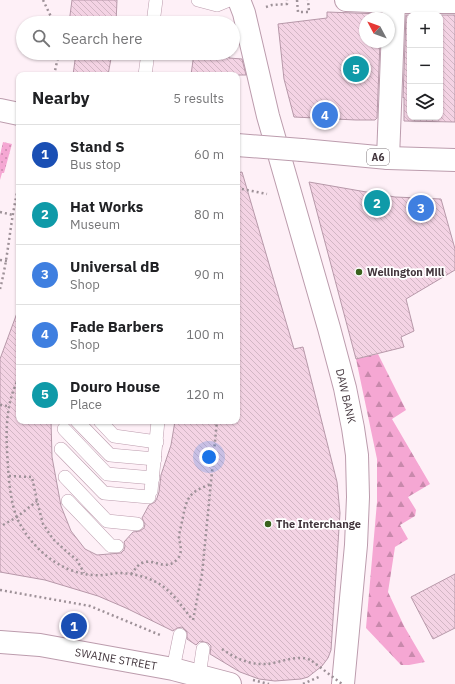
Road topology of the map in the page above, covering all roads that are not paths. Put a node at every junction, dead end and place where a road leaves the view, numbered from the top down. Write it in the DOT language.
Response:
graph roads {
  1 [pos="156,0"];
  2 [pos="198,0"];
  3 [pos="229,0"];
  4 [pos="238,0"];
  5 [pos="355,1"];
  6 [pos="420,1"];
  7 [pos="394,2"];
  8 [pos="455,2"];
  9 [pos="154,16"];
  10 [pos="147,60"];
  11 [pos="145,72"];
  12 [pos="0,110"];
  13 [pos="16,113"];
  14 [pos="240,145"];
  15 [pos="388,158"];
  16 [pos="455,160"];
  17 [pos="80,424"];
  18 [pos="103,424"];
  19 [pos="157,424"];
  20 [pos="64,429"];
  21 [pos="157,442"];
  22 [pos="61,448"];
  23 [pos="155,459"];
  24 [pos="65,477"];
  25 [pos="151,489"];
  26 [pos="68,501"];
  27 [pos="137,524"];
  28 [pos="117,546"];
  29 [pos="180,635"];
  30 [pos="0,642"];
  31 [pos="203,649"];
  32 [pos="186,672"];
  33 [pos="230,684"];
  34 [pos="343,684"];
  1 -- 9 [label="lane"];
  2 -- 3 [label="lane"];
  4 -- 34 [label="main road, DAW BANK"];
  5 -- 7 [label="main road"];
  6 -- 7 [label="main road"];
  6 -- 8 [label="main road"];
  7 -- 15 [label="main road"];
  10 -- 11 [label="lane"];
  12 -- 13 [label="main road"];
  14 -- 15 [label="main road, A6, bridge"];
  15 -- 16 [label="main road, A6"];
  17 -- 23 [label="lane"];
  18 -- 21 [label="lane"];
  19 -- 21 [label="lane"];
  20 -- 25 [label="lane"];
  21 -- 23 [label="lane"];
  22 -- 25 [label="lane"];
  23 -- 25 [label="lane"];
  24 -- 27 [label="lane"];
  26 -- 28 [label="lane"];
  29 -- 32 [label="lane"];
  30 -- 32 [label="main road, SWAINE STREET"];
  31 -- 32 [label="lane"];
  32 -- 33 [label="main road, SWAINE STREET"];
}
